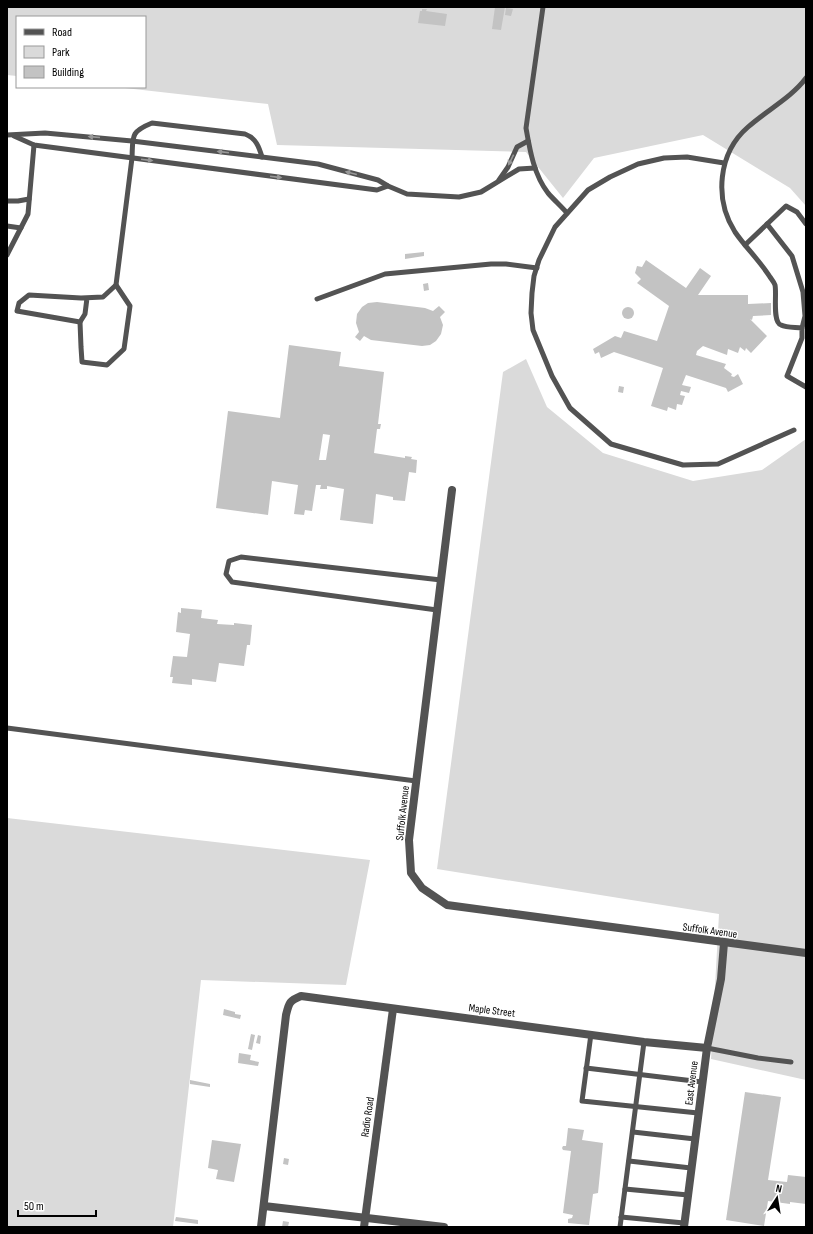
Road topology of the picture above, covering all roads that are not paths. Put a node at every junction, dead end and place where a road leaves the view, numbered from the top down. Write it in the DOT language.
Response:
graph roads {
  1 [pos="543,7"];
  2 [pos="806,78"];
  3 [pos="7,135"];
  4 [pos="14,136"];
  5 [pos="132,141"];
  6 [pos="528,141"];
  7 [pos="34,145"];
  8 [pos="262,157"];
  9 [pos="132,158"];
  10 [pos="724,163"];
  11 [pos="535,168"];
  12 [pos="497,182"];
  13 [pos="388,186"];
  14 [pos="30,199"];
  15 [pos="7,201"];
  16 [pos="567,213"];
  17 [pos="767,224"];
  18 [pos="806,224"];
  19 [pos="7,226"];
  20 [pos="21,228"];
  21 [pos="745,245"];
  22 [pos="7,255"];
  23 [pos="537,268"];
  24 [pos="116,285"];
  25 [pos="87,298"];
  26 [pos="317,298"];
  27 [pos="80,322"];
  28 [pos="802,328"];
  29 [pos="806,388"];
  30 [pos="794,430"];
  31 [pos="452,490"];
  32 [pos="441,580"];
  33 [pos="437,610"];
  34 [pos="7,728"];
  35 [pos="416,781"];
  36 [pos="724,943"];
  37 [pos="806,953"];
  38 [pos="393,1009"];
  39 [pos="591,1034"];
  40 [pos="644,1042"];
  41 [pos="707,1048"];
  42 [pos="790,1062"];
  43 [pos="586,1068"];
  44 [pos="640,1075"];
  45 [pos="702,1082"];
  46 [pos="636,1106"];
  47 [pos="698,1113"];
  48 [pos="633,1132"];
  49 [pos="695,1139"];
  50 [pos="629,1161"];
  51 [pos="691,1168"];
  52 [pos="625,1189"];
  53 [pos="688,1195"];
  54 [pos="264,1206"];
  55 [pos="365,1217"];
  56 [pos="622,1217"];
  57 [pos="684,1225"];
  58 [pos="261,1227"];
  59 [pos="364,1227"];
  60 [pos="444,1227"];
  61 [pos="620,1227"];
  1 -- 6 [label="lane"];
  2 -- 10 [label="lane"];
  3 -- 4 [label="lane"];
  5 -- 4 [label="lane, one-way"];
  4 -- 7 [label="lane"];
  8 -- 5 [label="lane, one-way"];
  5 -- 8 [label="lane"];
  5 -- 9 [label="lane"];
  6 -- 11 [label="lane"];
  6 -- 12 [label="lane, one-way"];
  7 -- 9 [label="lane"];
  7 -- 14 [label="lane"];
  13 -- 8 [label="lane, one-way"];
  9 -- 13 [label="lane, one-way"];
  9 -- 24 [label="lane"];
  10 -- 16 [label="lane"];
  10 -- 21 [label="lane"];
  11 -- 12 [label="lane"];
  11 -- 16 [label="lane"];
  12 -- 13 [label="lane"];
  14 -- 15 [label="lane"];
  14 -- 20 [label="lane"];
  16 -- 23 [label="lane"];
  17 -- 18 [label="lane"];
  17 -- 21 [label="lane"];
  17 -- 28 [label="lane"];
  19 -- 20 [label="lane"];
  20 -- 22 [label="lane"];
  21 -- 28 [label="lane"];
  23 -- 26 [label="lane"];
  23 -- 30 [label="lane"];
  24 -- 25 [label="lane"];
  24 -- 27 [label="lane"];
  25 -- 27 [label="lane"];
  25 -- 27 [label="lane"];
  28 -- 29 [label="lane"];
  31 -- 32 [label="street, Suffolk Avenue"];
  32 -- 33 [label="street, Suffolk Avenue"];
  32 -- 33 [label="lane"];
  33 -- 35 [label="street, Suffolk Avenue"];
  34 -- 35 [label="lane"];
  35 -- 36 [label="street, Suffolk Avenue"];
  36 -- 37 [label="street, Suffolk Avenue"];
  36 -- 41 [label="street, East Avenue"];
  38 -- 39 [label="street, Maple Street"];
  38 -- 54 [label="street, Maple Street"];
  38 -- 55 [label="street, Radio Road"];
  39 -- 40 [label="street, Maple Street"];
  39 -- 43 [label="lane"];
  40 -- 41 [label="street, Maple Street"];
  40 -- 44 [label="lane"];
  41 -- 42 [label="lane"];
  41 -- 45 [label="street, East Avenue"];
  43 -- 44 [label="lane"];
  43 -- 46 [label="lane"];
  44 -- 45 [label="lane"];
  44 -- 46 [label="lane"];
  45 -- 47 [label="street, East Avenue"];
  46 -- 47 [label="lane"];
  46 -- 48 [label="lane"];
  47 -- 49 [label="street, East Avenue"];
  48 -- 49 [label="lane"];
  48 -- 50 [label="lane"];
  49 -- 51 [label="street, East Avenue"];
  50 -- 51 [label="lane"];
  50 -- 52 [label="lane"];
  51 -- 53 [label="street, East Avenue"];
  52 -- 53 [label="lane"];
  52 -- 56 [label="lane"];
  53 -- 57 [label="street, East Avenue"];
  54 -- 55 [label="street"];
  54 -- 58 [label="street"];
  55 -- 59 [label="street, Radio Road"];
  55 -- 60 [label="street"];
  56 -- 57 [label="lane"];
  56 -- 61 [label="lane"];
}
